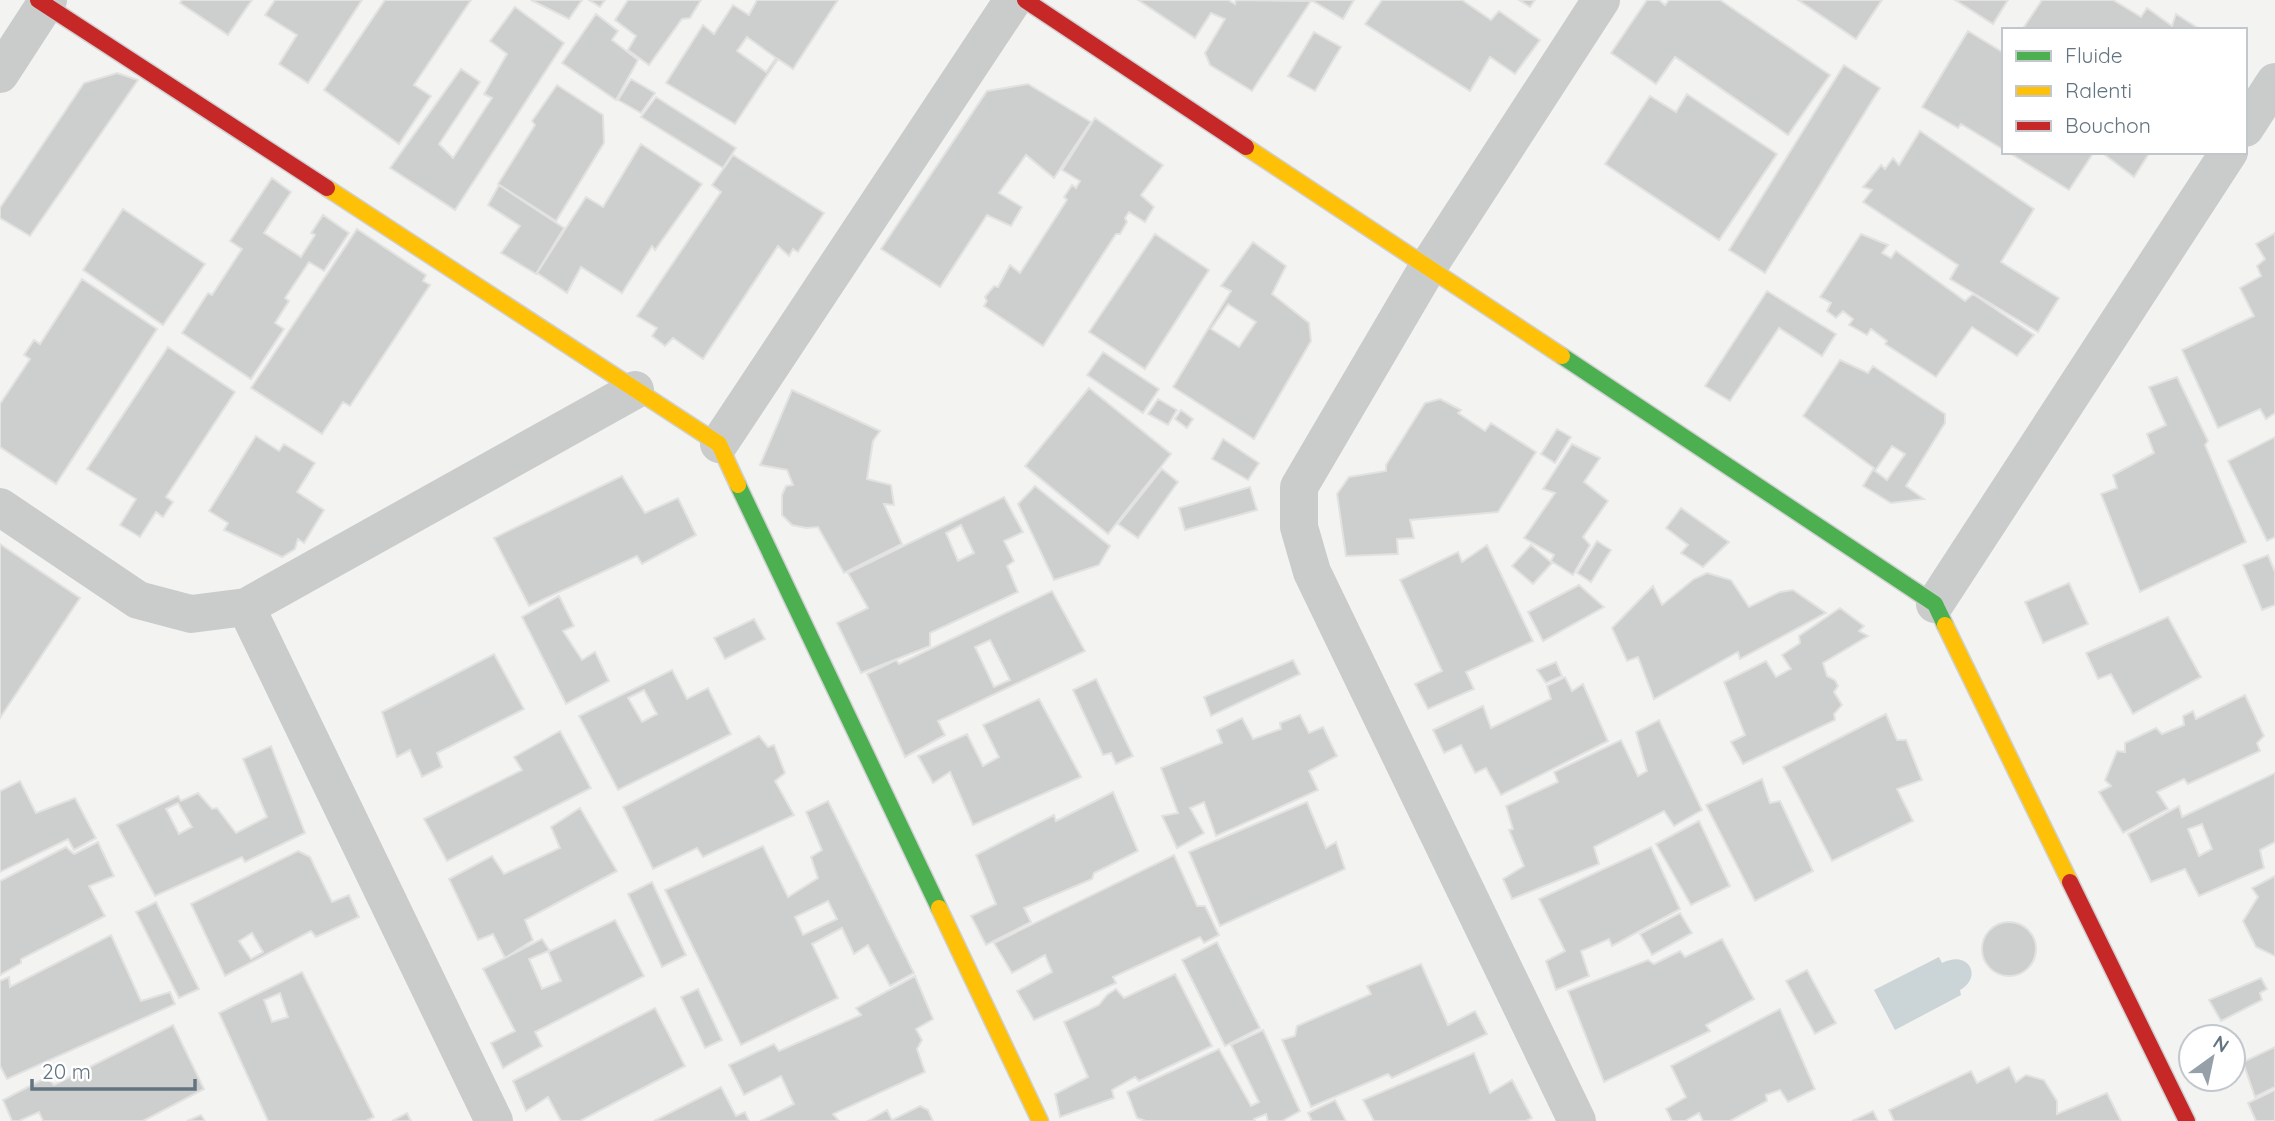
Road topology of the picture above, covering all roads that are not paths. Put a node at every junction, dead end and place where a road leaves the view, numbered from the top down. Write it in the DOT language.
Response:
graph roads {
  1 [pos="1013,0"];
  2 [pos="1025,0"];
  3 [pos="1601,0"];
  4 [pos="44,2"];
  5 [pos="0,74"];
  6 [pos="2275,82"];
  7 [pos="2247,125"];
  8 [pos="2228,154"];
  9 [pos="1428,267"];
  10 [pos="635,390"];
  11 [pos="719,444"];
  12 [pos="0,507"];
  13 [pos="1935,604"];
  14 [pos="246,607"];
  15 [pos="494,1121"];
  16 [pos="1040,1121"];
  17 [pos="1577,1121"];
  18 [pos="2187,1121"];
  1 -- 11 [label="street"];
  2 -- 9 [label="street"];
  3 -- 9 [label="street"];
  4 -- 5 [label="street"];
  4 -- 10 [label="street"];
  6 -- 7 [label="street"];
  8 -- 13 [label="street"];
  9 -- 13 [label="street"];
  9 -- 17 [label="street"];
  10 -- 11 [label="street"];
  10 -- 14 [label="street"];
  11 -- 16 [label="street"];
  12 -- 14 [label="street"];
  13 -- 18 [label="street"];
  14 -- 15 [label="street"];
}
